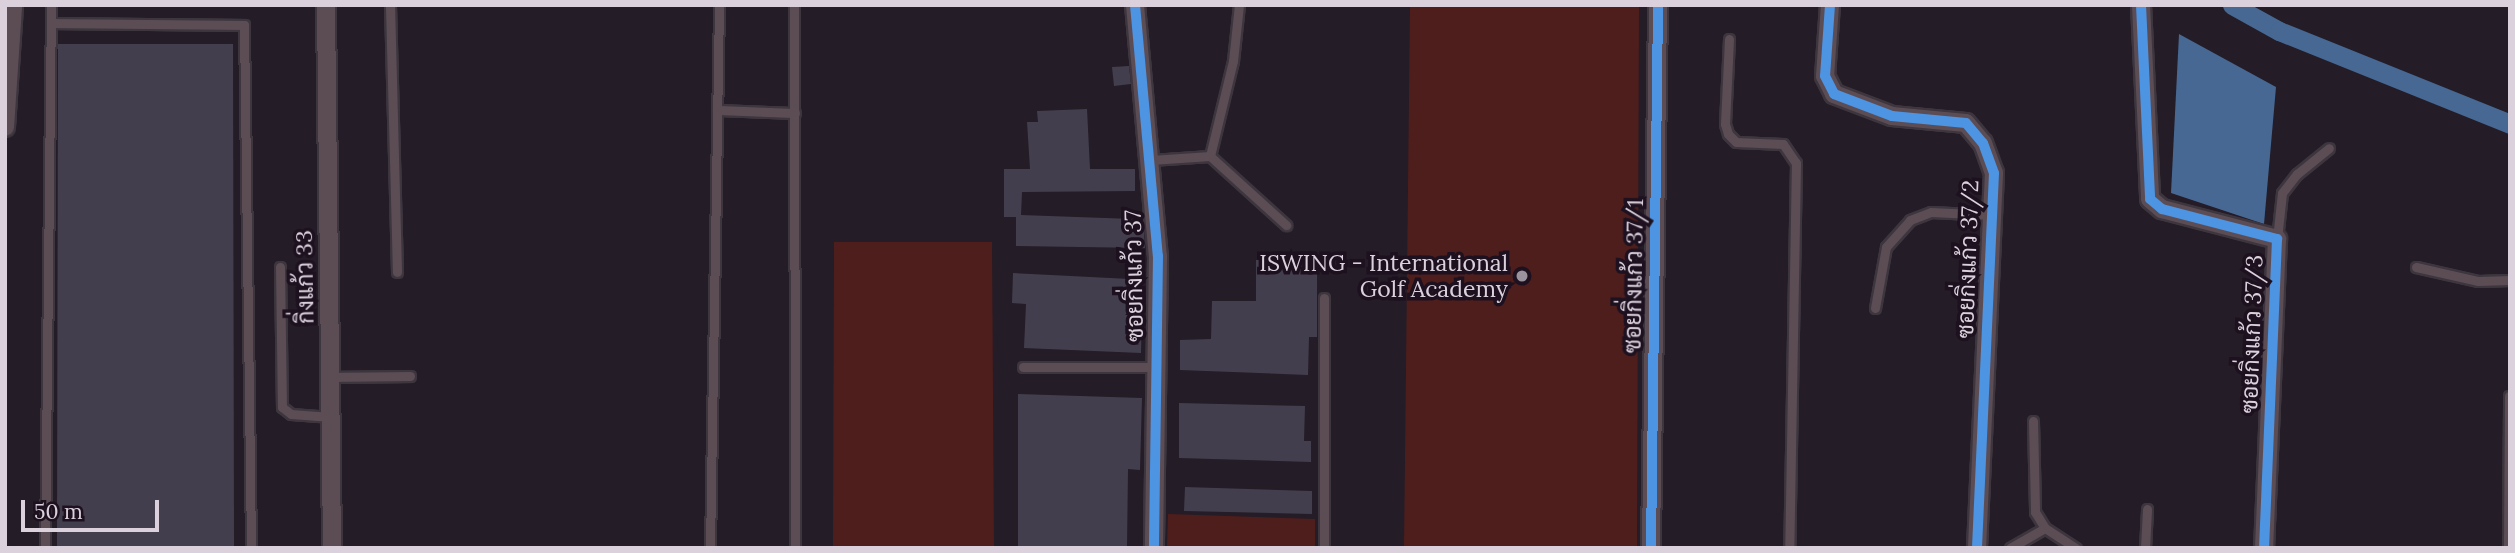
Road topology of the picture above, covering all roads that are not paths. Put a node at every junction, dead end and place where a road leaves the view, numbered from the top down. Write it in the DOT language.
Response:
graph roads {
  1 [pos="13,5"];
  2 [pos="51,5"];
  3 [pos="326,5"];
  4 [pos="390,5"];
  5 [pos="719,5"];
  6 [pos="794,5"];
  7 [pos="1135,5"];
  8 [pos="1239,5"];
  9 [pos="1658,5"];
  10 [pos="1830,5"];
  11 [pos="2141,5"];
  12 [pos="51,23"];
  13 [pos="1729,39"];
  14 [pos="717,110"];
  15 [pos="794,113"];
  16 [pos="5,127"];
  17 [pos="2329,148"];
  18 [pos="1209,156"];
  19 [pos="1151,160"];
  20 [pos="1992,215"];
  21 [pos="1286,225"];
  22 [pos="2277,239"];
  23 [pos="280,267"];
  24 [pos="2416,267"];
  25 [pos="397,272"];
  26 [pos="2510,280"];
  27 [pos="1324,298"];
  28 [pos="1875,307"];
  29 [pos="1023,367"];
  30 [pos="1157,367"];
  31 [pos="410,376"];
  32 [pos="330,377"];
  33 [pos="2509,396"];
  34 [pos="331,417"];
  35 [pos="2033,421"];
  36 [pos="2147,509"];
  37 [pos="2045,528"];
  38 [pos="46,548"];
  39 [pos="251,548"];
  40 [pos="332,548"];
  41 [pos="710,548"];
  42 [pos="795,548"];
  43 [pos="1154,548"];
  44 [pos="1324,548"];
  45 [pos="1651,548"];
  46 [pos="1789,548"];
  47 [pos="1977,548"];
  48 [pos="2010,548"];
  49 [pos="2076,548"];
  50 [pos="2145,548"];
  51 [pos="2264,548"];
  52 [pos="2508,548"];
  1 -- 16 [label="street"];
  2 -- 12 [label="lane"];
  3 -- 32 [label="street, กิ่งแก้ว 33"];
  4 -- 25 [label="lane"];
  5 -- 14 [label="lane"];
  6 -- 15 [label="lane"];
  7 -- 19 [label="street, ซอยกิ่งแก้ว 37"];
  8 -- 18 [label="lane"];
  9 -- 45 [label="street, ซอยกิ่งแก้ว 37/1"];
  10 -- 20 [label="street, ซอยกิ่งแก้ว 37/2"];
  11 -- 22 [label="street, ซอยกิ่งแก้ว 37/3"];
  12 -- 38 [label="lane"];
  12 -- 39 [label="lane"];
  13 -- 46 [label="lane"];
  14 -- 15 [label="lane"];
  14 -- 41 [label="lane"];
  15 -- 42 [label="lane"];
  17 -- 22 [label="lane"];
  18 -- 19 [label="lane"];
  18 -- 21 [label="lane"];
  19 -- 30 [label="street, ซอยกิ่งแก้ว 37"];
  20 -- 28 [label="lane"];
  20 -- 47 [label="street, ซอยกิ่งแก้ว 37/2"];
  22 -- 51 [label="street, ซอยกิ่งแก้ว 37/3"];
  23 -- 34 [label="lane"];
  24 -- 26 [label="lane"];
  27 -- 44 [label="lane"];
  29 -- 30 [label="lane"];
  30 -- 43 [label="street, ซอยกิ่งแก้ว 37"];
  31 -- 32 [label="lane"];
  32 -- 34 [label="street, กิ่งแก้ว 33"];
  33 -- 52 [label="lane"];
  34 -- 40 [label="street, กิ่งแก้ว 33"];
  35 -- 37 [label="lane"];
  36 -- 50 [label="lane"];
  37 -- 48 [label="lane"];
  37 -- 49 [label="lane"];
}
